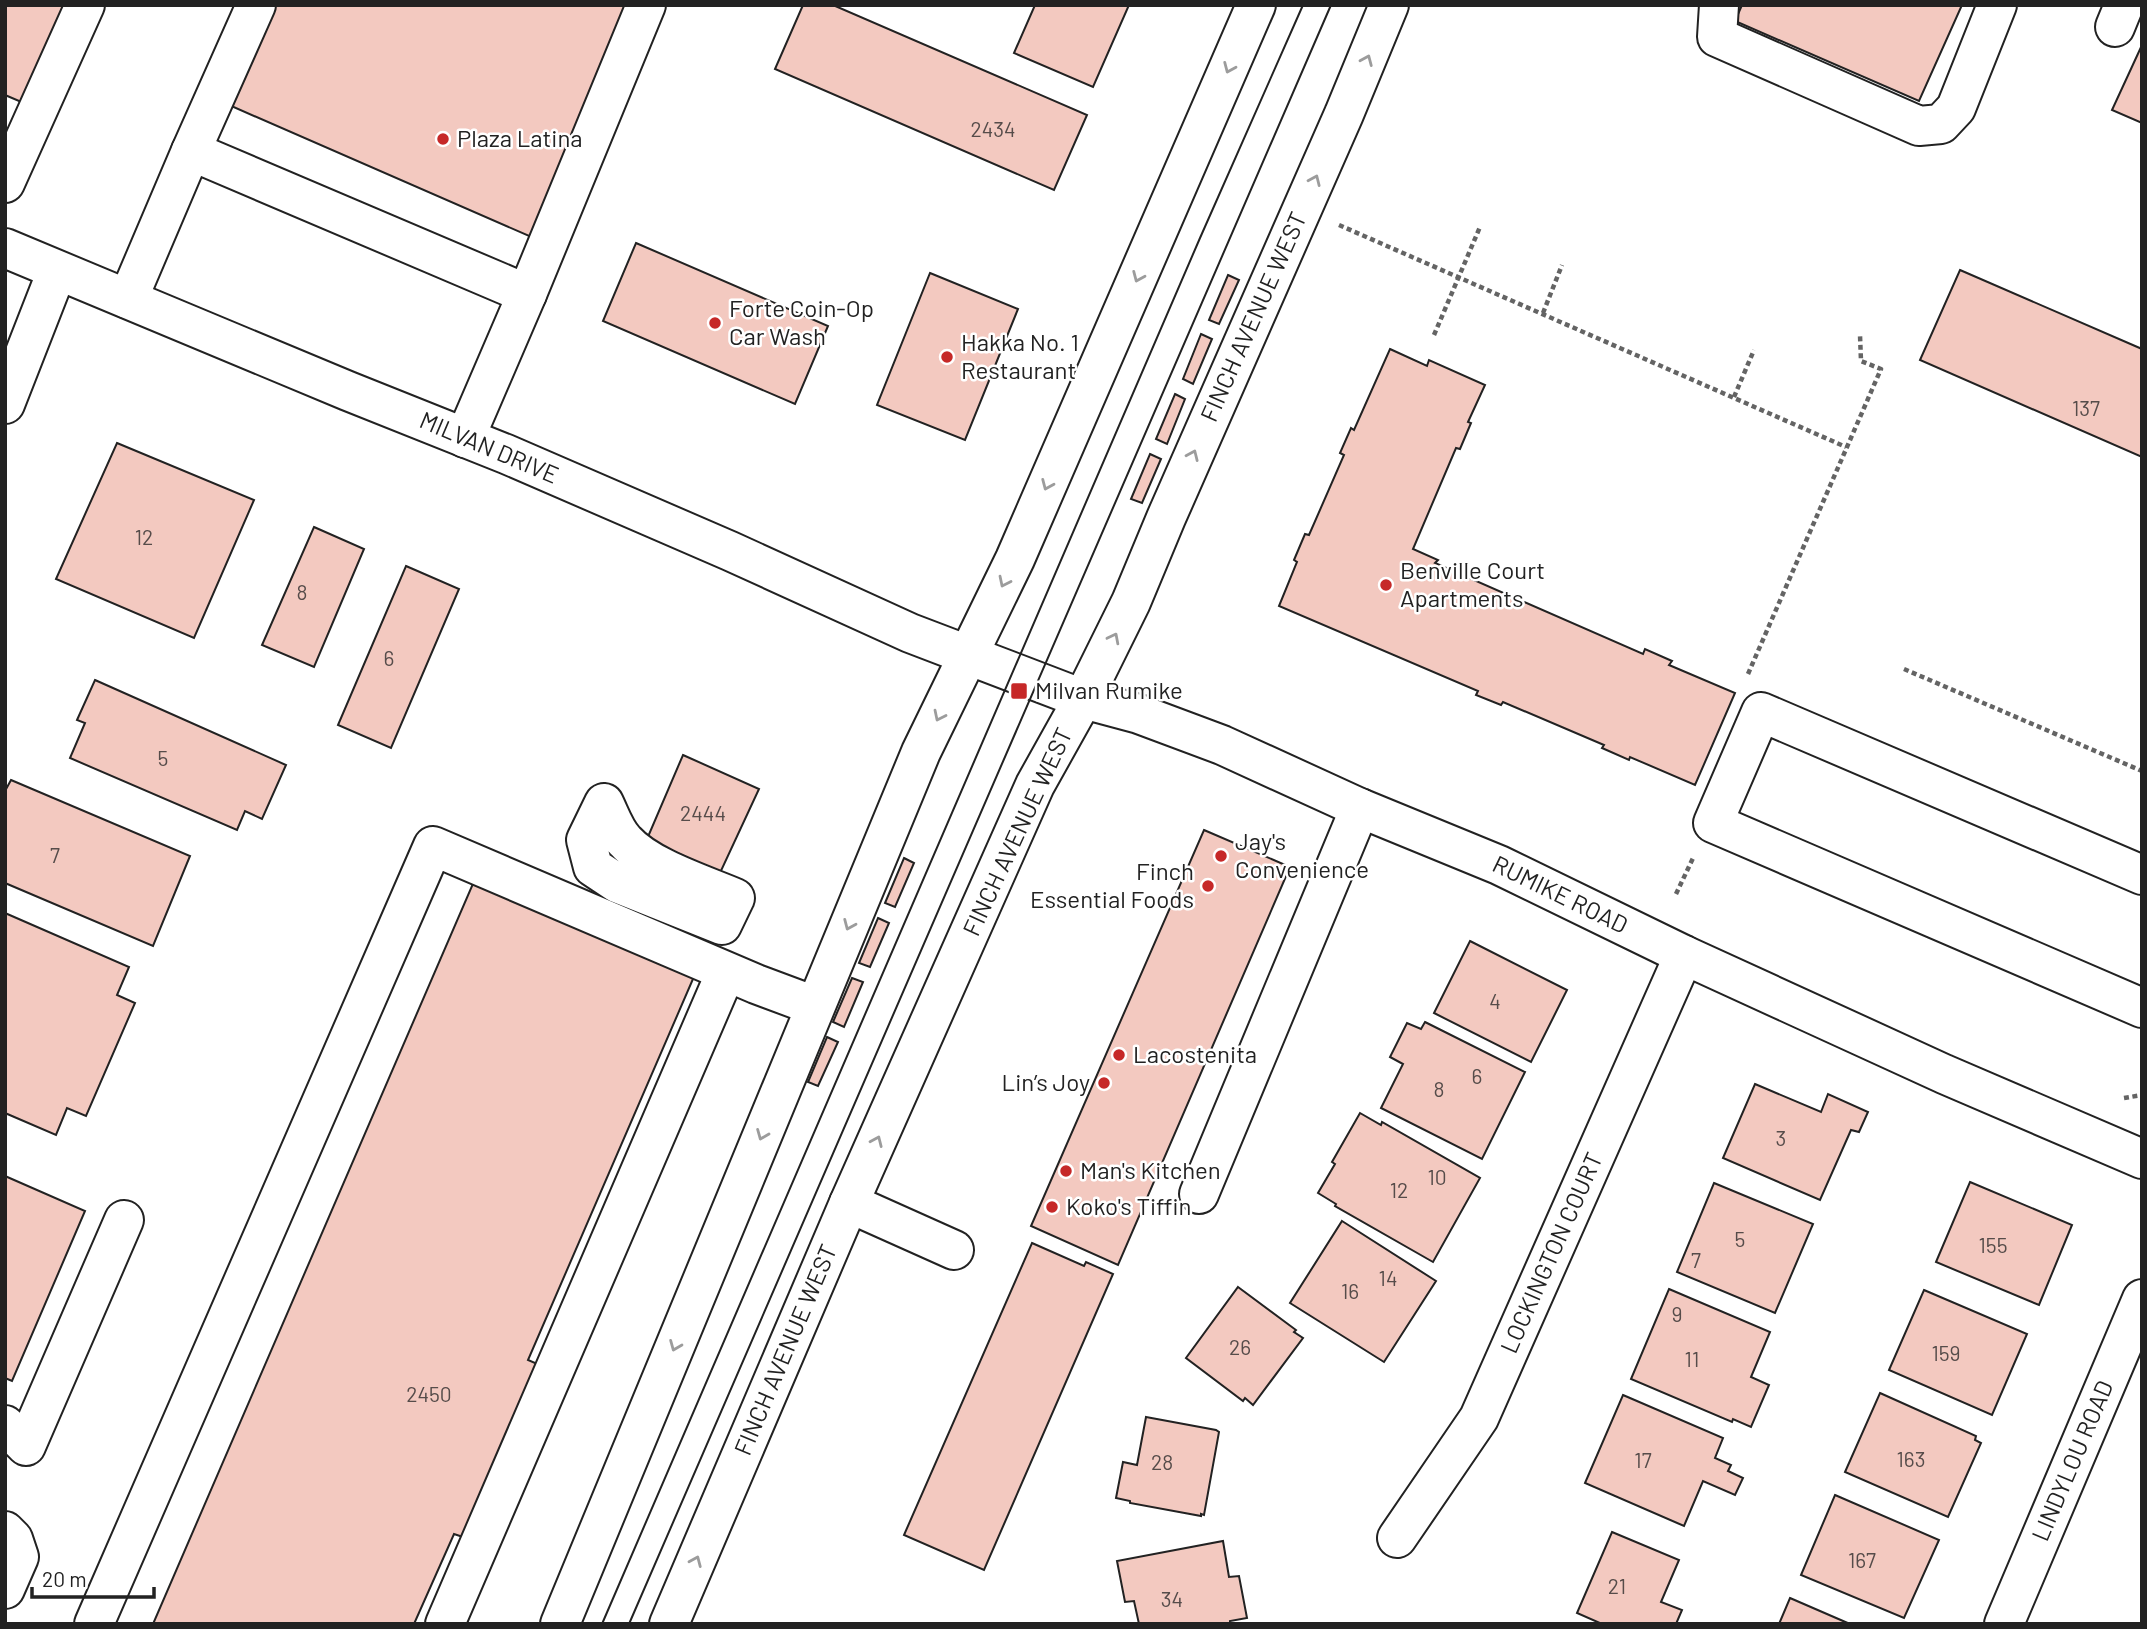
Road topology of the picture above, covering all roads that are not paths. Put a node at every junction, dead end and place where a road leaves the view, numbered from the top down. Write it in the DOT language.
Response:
graph roads {
  1 [pos="85,5"];
  2 [pos="256,5"];
  3 [pos="646,5"];
  4 [pos="1256,5"];
  5 [pos="1390,5"];
  6 [pos="1719,5"];
  7 [pos="1997,5"];
  8 [pos="191,151"];
  9 [pos="5,183"];
  10 [pos="5,248"];
  11 [pos="57,271"];
  12 [pos="527,294"];
  13 [pos="128,299"];
  14 [pos="5,404"];
  15 [pos="465,438"];
  16 [pos="969,655"];
  17 [pos="1083,699"];
  18 [pos="604,803"];
  19 [pos="1360,808"];
  20 [pos="2142,875"];
  21 [pos="735,898"];
  22 [pos="1684,955"];
  23 [pos="726,972"];
  24 [pos="815,1006"];
  25 [pos="2142,1008"];
  26 [pos="2142,1158"];
  27 [pos="1199,1194"];
  28 [pos="849,1203"];
  29 [pos="124,1220"];
  30 [pos="954,1250"];
  31 [pos="2142,1299"];
  32 [pos="5,1424"];
  33 [pos="5,1531"];
  34 [pos="1397,1538"];
  35 [pos="5,1589"];
  36 [pos="94,1624"];
  37 [pos="445,1624"];
  38 [pos="560,1624"];
  39 [pos="669,1624"];
  40 [pos="2004,1624"];
  1 -- 9 [label="main road"];
  2 -- 8 [label="main road"];
  3 -- 12 [label="main road"];
  4 -- 16 [label="main road, one-way"];
  17 -- 5 [label="main road, FINCH AVENUE WEST, one-way"];
  6 -- 7 [label="main road"];
  8 -- 12 [label="main road"];
  8 -- 13 [label="main road"];
  10 -- 11 [label="main road, MILVAN DRIVE"];
  11 -- 13 [label="main road, MILVAN DRIVE"];
  11 -- 14 [label="main road"];
  12 -- 15 [label="main road"];
  13 -- 15 [label="main road, MILVAN DRIVE"];
  15 -- 16 [label="main road, MILVAN DRIVE"];
  16 -- 17 [label="main road, RUMIKE ROAD"];
  16 -- 24 [label="main road, one-way"];
  17 -- 19 [label="main road, RUMIKE ROAD"];
  28 -- 17 [label="main road, FINCH AVENUE WEST, one-way"];
  18 -- 21 [label="main road"];
  19 -- 22 [label="main road, RUMIKE ROAD"];
  19 -- 27 [label="main road"];
  20 -- 25 [label="main road"];
  22 -- 26 [label="main road, RUMIKE ROAD"];
  22 -- 34 [label="main road, LOCKINGTON COURT"];
  23 -- 24 [label="main road"];
  23 -- 36 [label="main road"];
  23 -- 37 [label="main road"];
  24 -- 38 [label="main road, one-way"];
  28 -- 30 [label="main road"];
  39 -- 28 [label="main road, FINCH AVENUE WEST, one-way"];
  29 -- 32 [label="main road"];
  31 -- 40 [label="main road, LINDYLOU ROAD"];
  33 -- 35 [label="main road"];
}
